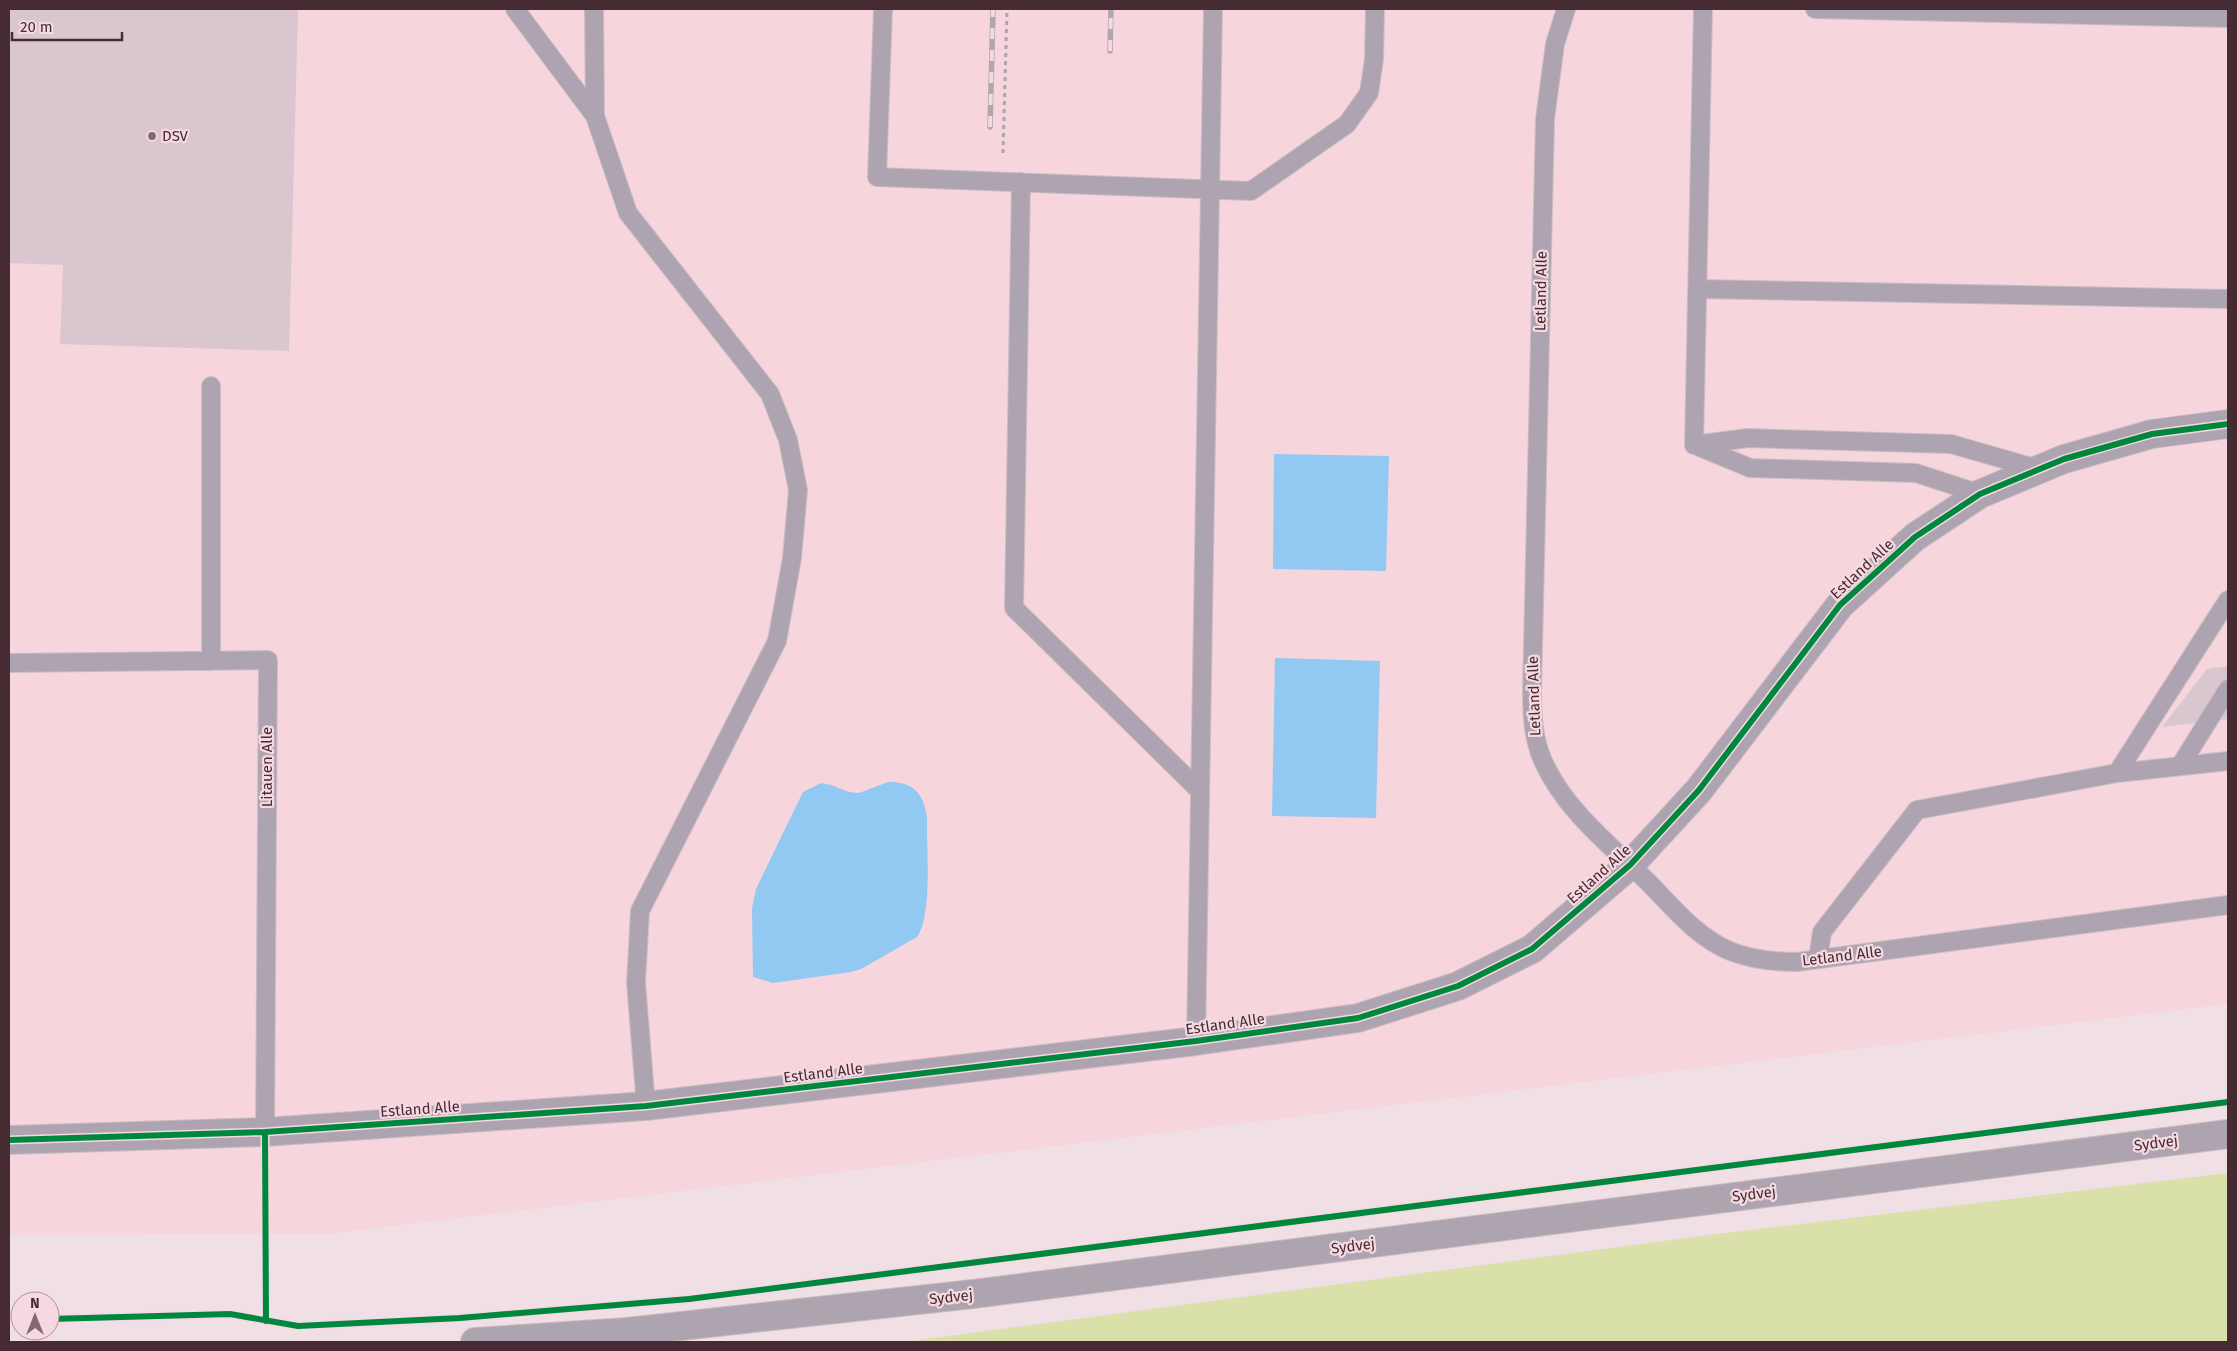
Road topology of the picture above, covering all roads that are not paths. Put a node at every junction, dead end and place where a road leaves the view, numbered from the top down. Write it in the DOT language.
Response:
graph roads {
  1 [pos="515,9"];
  2 [pos="594,9"];
  3 [pos="883,9"];
  4 [pos="1213,9"];
  5 [pos="1375,9"];
  6 [pos="1566,9"];
  7 [pos="1703,9"];
  8 [pos="1815,9"];
  9 [pos="2228,18"];
  10 [pos="595,116"];
  11 [pos="1021,182"];
  12 [pos="1209,190"];
  13 [pos="1697,289"];
  14 [pos="2228,299"];
  15 [pos="211,386"];
  16 [pos="2228,424"];
  17 [pos="1694,445"];
  18 [pos="2038,469"];
  19 [pos="1980,494"];
  20 [pos="2228,600"];
  21 [pos="211,661"];
  22 [pos="9,663"];
  23 [pos="2228,689"];
  24 [pos="2228,761"];
  25 [pos="2180,766"];
  26 [pos="2116,773"];
  27 [pos="1200,791"];
  28 [pos="1630,865"];
  29 [pos="2228,905"];
  30 [pos="1818,959"];
  31 [pos="1196,1041"];
  32 [pos="646,1106"];
  33 [pos="266,1132"];
  34 [pos="2228,1134"];
  35 [pos="9,1140"];
  36 [pos="475,1342"];
  1 -- 10 [label="lane"];
  2 -- 10 [label="lane"];
  3 -- 11 [label="lane"];
  4 -- 12 [label="lane"];
  5 -- 12 [label="lane"];
  6 -- 28 [label="lane, Letland Alle"];
  7 -- 13 [label="lane"];
  8 -- 9 [label="lane"];
  10 -- 32 [label="lane"];
  11 -- 12 [label="lane"];
  11 -- 27 [label="lane"];
  12 -- 27 [label="lane"];
  13 -- 14 [label="lane"];
  13 -- 17 [label="lane"];
  15 -- 21 [label="lane"];
  16 -- 18 [label="street, Estland Alle"];
  17 -- 18 [label="lane"];
  17 -- 19 [label="lane"];
  18 -- 19 [label="street, Estland Alle"];
  19 -- 28 [label="street, Estland Alle"];
  20 -- 26 [label="lane"];
  21 -- 22 [label="lane, Litauen Alle"];
  21 -- 33 [label="lane, Litauen Alle"];
  23 -- 25 [label="lane"];
  24 -- 25 [label="lane"];
  25 -- 26 [label="lane"];
  26 -- 30 [label="lane"];
  27 -- 31 [label="lane"];
  28 -- 30 [label="lane, Letland Alle"];
  28 -- 31 [label="street, Estland Alle"];
  29 -- 30 [label="lane, Letland Alle"];
  31 -- 32 [label="street, Estland Alle"];
  32 -- 33 [label="street, Estland Alle"];
  33 -- 35 [label="street, Estland Alle"];
  34 -- 36 [label="main road, Sydvej"];
}
